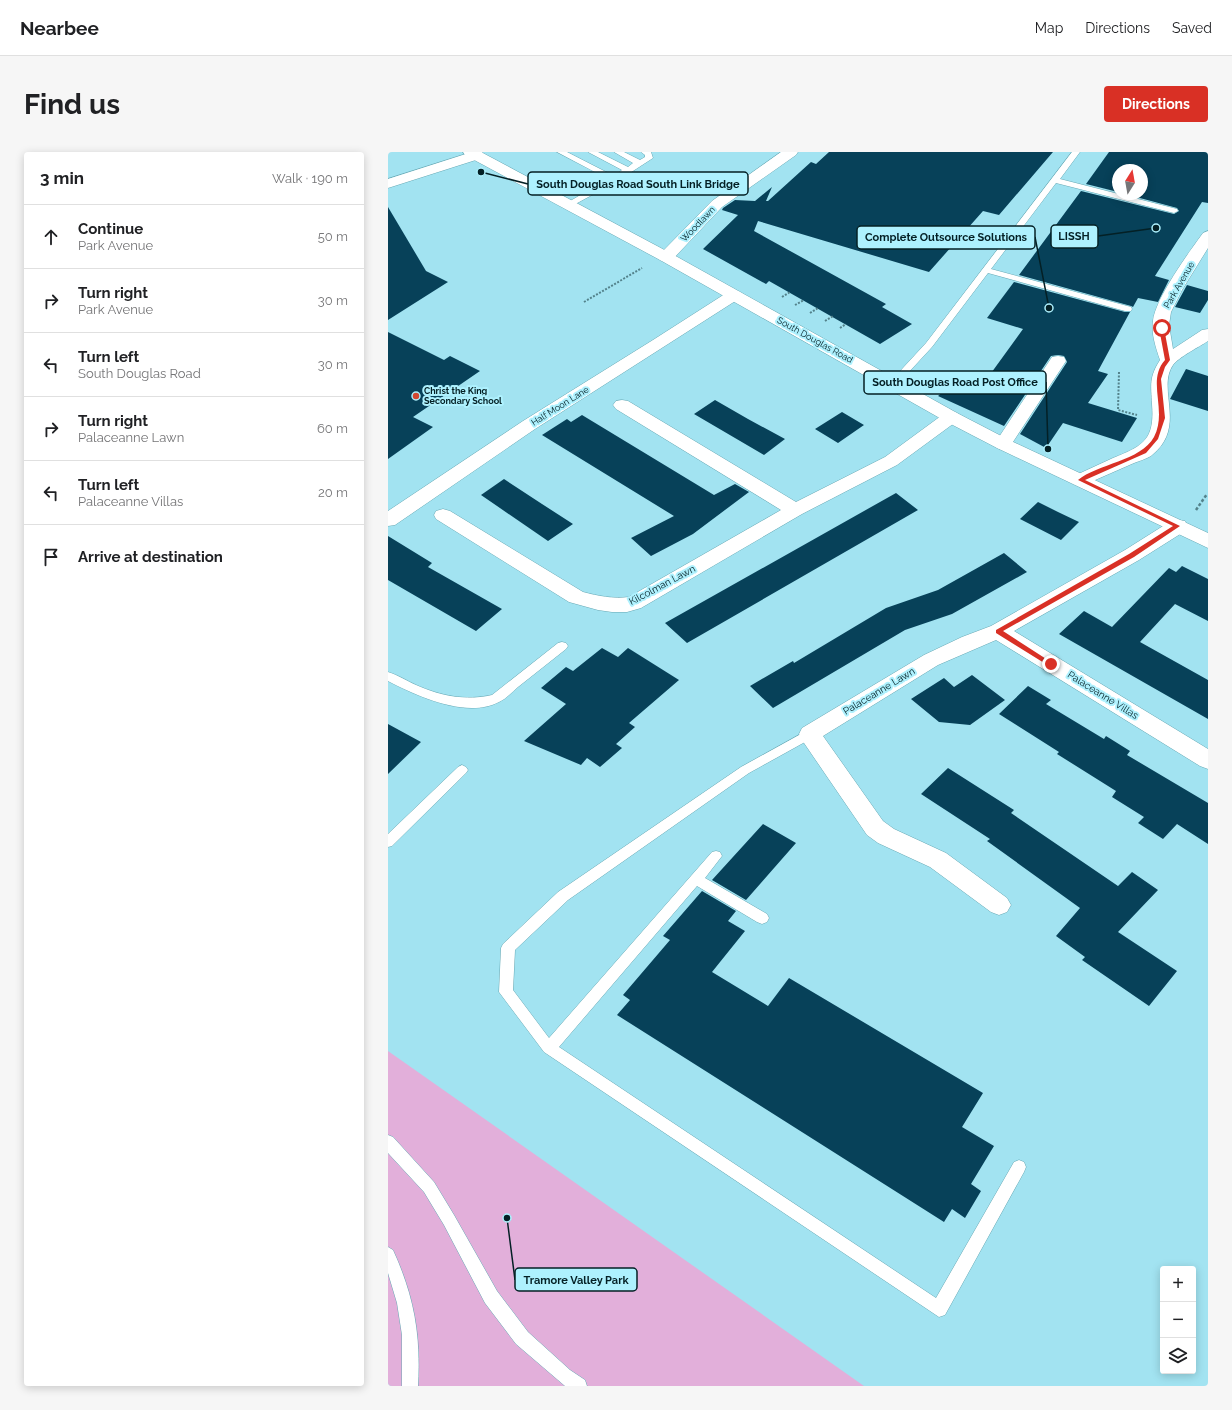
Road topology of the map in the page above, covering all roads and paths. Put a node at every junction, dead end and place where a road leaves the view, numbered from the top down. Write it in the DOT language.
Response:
graph roads {
  1 [pos="561,152"];
  2 [pos="592,152"];
  3 [pos="618,152"];
  4 [pos="645,152"];
  5 [pos="791,152"];
  6 [pos="1076,152"];
  7 [pos="473,154"];
  8 [pos="634,167"];
  9 [pos="624,173"];
  10 [pos="613,180"];
  11 [pos="1054,180"];
  12 [pos="388,184"];
  13 [pos="568,206"];
  14 [pos="1174,211"];
  15 [pos="1208,236"];
  16 [pos="666,257"];
  17 [pos="645,267"];
  18 [pos="986,270"];
  19 [pos="734,294"];
  20 [pos="584,302"];
  21 [pos="1128,309"];
  22 [pos="1208,334"];
  23 [pos="1168,360"];
  24 [pos="1058,361"];
  25 [pos="893,384"];
  26 [pos="622,405"];
  27 [pos="951,417"];
  28 [pos="1003,444"];
  29 [pos="1080,480"];
  30 [pos="1206,494"];
  31 [pos="795,510"];
  32 [pos="1195,512"];
  33 [pos="443,515"];
  34 [pos="388,520"];
  35 [pos="1178,526"];
  36 [pos="1208,541"];
  37 [pos="998,631"];
  38 [pos="562,646"];
  39 [pos="388,676"];
  40 [pos="810,734"];
  41 [pos="1208,760"];
  42 [pos="462,770"];
  43 [pos="388,842"];
  44 [pos="716,856"];
  45 [pos="696,879"];
  46 [pos="999,905"];
  47 [pos="762,918"];
  48 [pos="549,1048"];
  49 [pos="388,1142"];
  50 [pos="1019,1167"];
  51 [pos="388,1256"];
  52 [pos="410,1386"];
  53 [pos="580,1386"];
  1 -- 10 [label="lane"];
  2 -- 9 [label="lane"];
  3 -- 8 [label="lane"];
  4 -- 8 [label="lane"];
  5 -- 16 [label="street, Woodlawn"];
  6 -- 11 [label="lane"];
  7 -- 12 [label="street"];
  7 -- 13 [label="street, South Douglas Road"];
  8 -- 9 [label="lane"];
  9 -- 10 [label="lane"];
  10 -- 13 [label="lane"];
  11 -- 14 [label="lane"];
  11 -- 18 [label="lane"];
  13 -- 16 [label="street, South Douglas Road"];
  15 -- 23 [label="street, Park Avenue"];
  16 -- 19 [label="street, South Douglas Road"];
  17 -- 20 [label="path"];
  18 -- 21 [label="lane"];
  18 -- 25 [label="lane"];
  19 -- 25 [label="street, South Douglas Road"];
  19 -- 34 [label="street, Half Moon Lane"];
  22 -- 23 [label="street"];
  23 -- 29 [label="street"];
  24 -- 28 [label="street"];
  25 -- 27 [label="street, South Douglas Road"];
  26 -- 31 [label="street"];
  27 -- 28 [label="street, South Douglas Road"];
  27 -- 31 [label="street, Kilcolman Lawn"];
  28 -- 29 [label="street, South Douglas Road"];
  29 -- 35 [label="street, South Douglas Road"];
  30 -- 32 [label="path"];
  31 -- 33 [label="street, Kilcolman Lawn"];
  35 -- 36 [label="street, South Douglas Road"];
  35 -- 37 [label="street, Palaceanne Lawn"];
  37 -- 40 [label="street, Palaceanne Lawn"];
  37 -- 41 [label="street, Palaceanne Villas"];
  38 -- 39 [label="lane"];
  40 -- 46 [label="street"];
  40 -- 48 [label="lane"];
  42 -- 43 [label="lane"];
  44 -- 45 [label="lane"];
  45 -- 47 [label="lane"];
  45 -- 48 [label="lane"];
  48 -- 50 [label="lane"];
  49 -- 53 [label="lane"];
  51 -- 52 [label="lane"];
}
